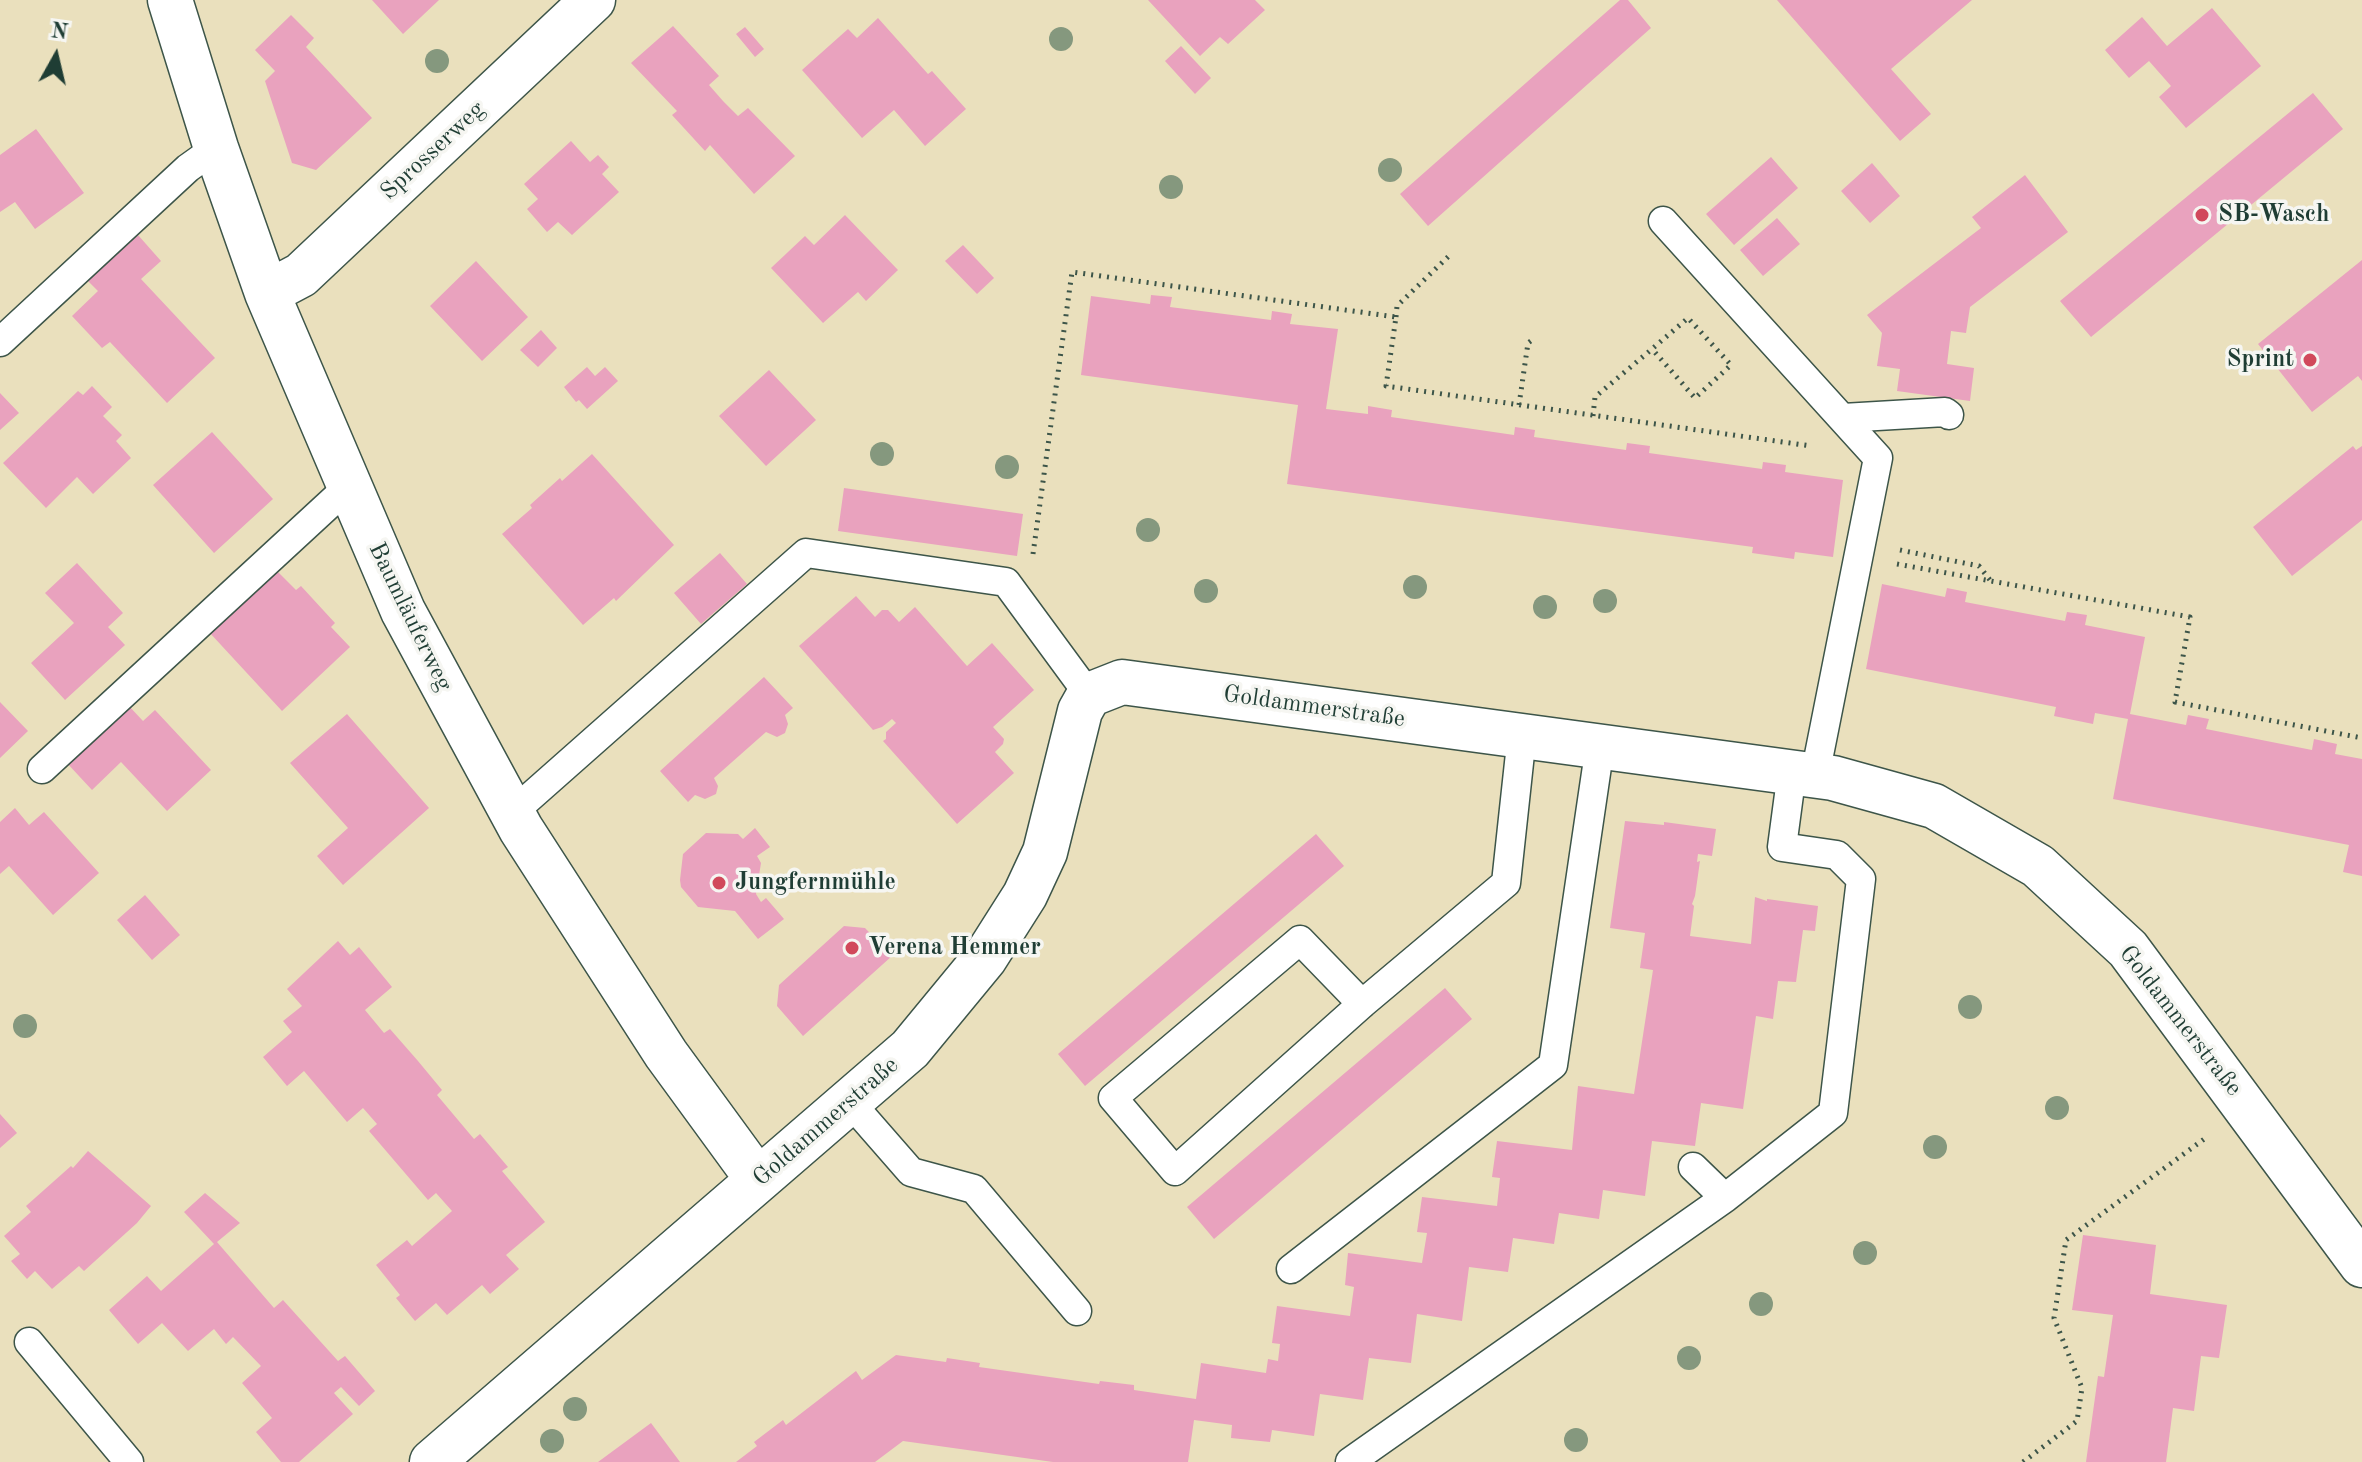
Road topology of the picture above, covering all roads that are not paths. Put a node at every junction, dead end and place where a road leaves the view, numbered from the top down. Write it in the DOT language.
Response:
graph roads {
  1 [pos="170,0"];
  2 [pos="593,0"];
  3 [pos="216,148"];
  4 [pos="1663,221"];
  5 [pos="267,293"];
  6 [pos="0,342"];
  7 [pos="1949,415"];
  8 [pos="1843,418"];
  9 [pos="349,486"];
  10 [pos="1089,695"];
  11 [pos="1522,735"];
  12 [pos="1600,746"];
  13 [pos="42,769"];
  14 [pos="1803,774"];
  15 [pos="512,813"];
  16 [pos="1362,1004"];
  17 [pos="849,1101"];
  18 [pos="1693,1167"];
  19 [pos="758,1180"];
  20 [pos="1725,1198"];
  21 [pos="2362,1265"];
  22 [pos="1291,1269"];
  23 [pos="1077,1311"];
  24 [pos="29,1342"];
  25 [pos="129,1462"];
  26 [pos="432,1462"];
  27 [pos="1350,1462"];
  1 -- 3 [label="street, Baumläuferweg"];
  2 -- 5 [label="street, Sprosserweg"];
  3 -- 5 [label="street, Baumläuferweg"];
  3 -- 6 [label="lane"];
  4 -- 8 [label="lane"];
  5 -- 9 [label="street, Baumläuferweg"];
  7 -- 8 [label="lane"];
  8 -- 14 [label="lane"];
  9 -- 13 [label="lane"];
  9 -- 15 [label="street, Baumläuferweg"];
  10 -- 11 [label="street, Goldammerstraße"];
  10 -- 15 [label="lane"];
  10 -- 17 [label="street, Goldammerstraße"];
  11 -- 12 [label="street, Goldammerstraße"];
  11 -- 16 [label="lane"];
  12 -- 14 [label="street, Goldammerstraße"];
  12 -- 22 [label="lane"];
  14 -- 20 [label="lane"];
  14 -- 21 [label="street, Goldammerstraße"];
  15 -- 19 [label="street, Baumläuferweg"];
  16 -- 16 [label="lane"];
  17 -- 19 [label="street, Goldammerstraße"];
  17 -- 23 [label="lane"];
  18 -- 20 [label="lane"];
  19 -- 26 [label="street, Goldammerstraße"];
  20 -- 27 [label="lane"];
  24 -- 25 [label="lane"];
}
